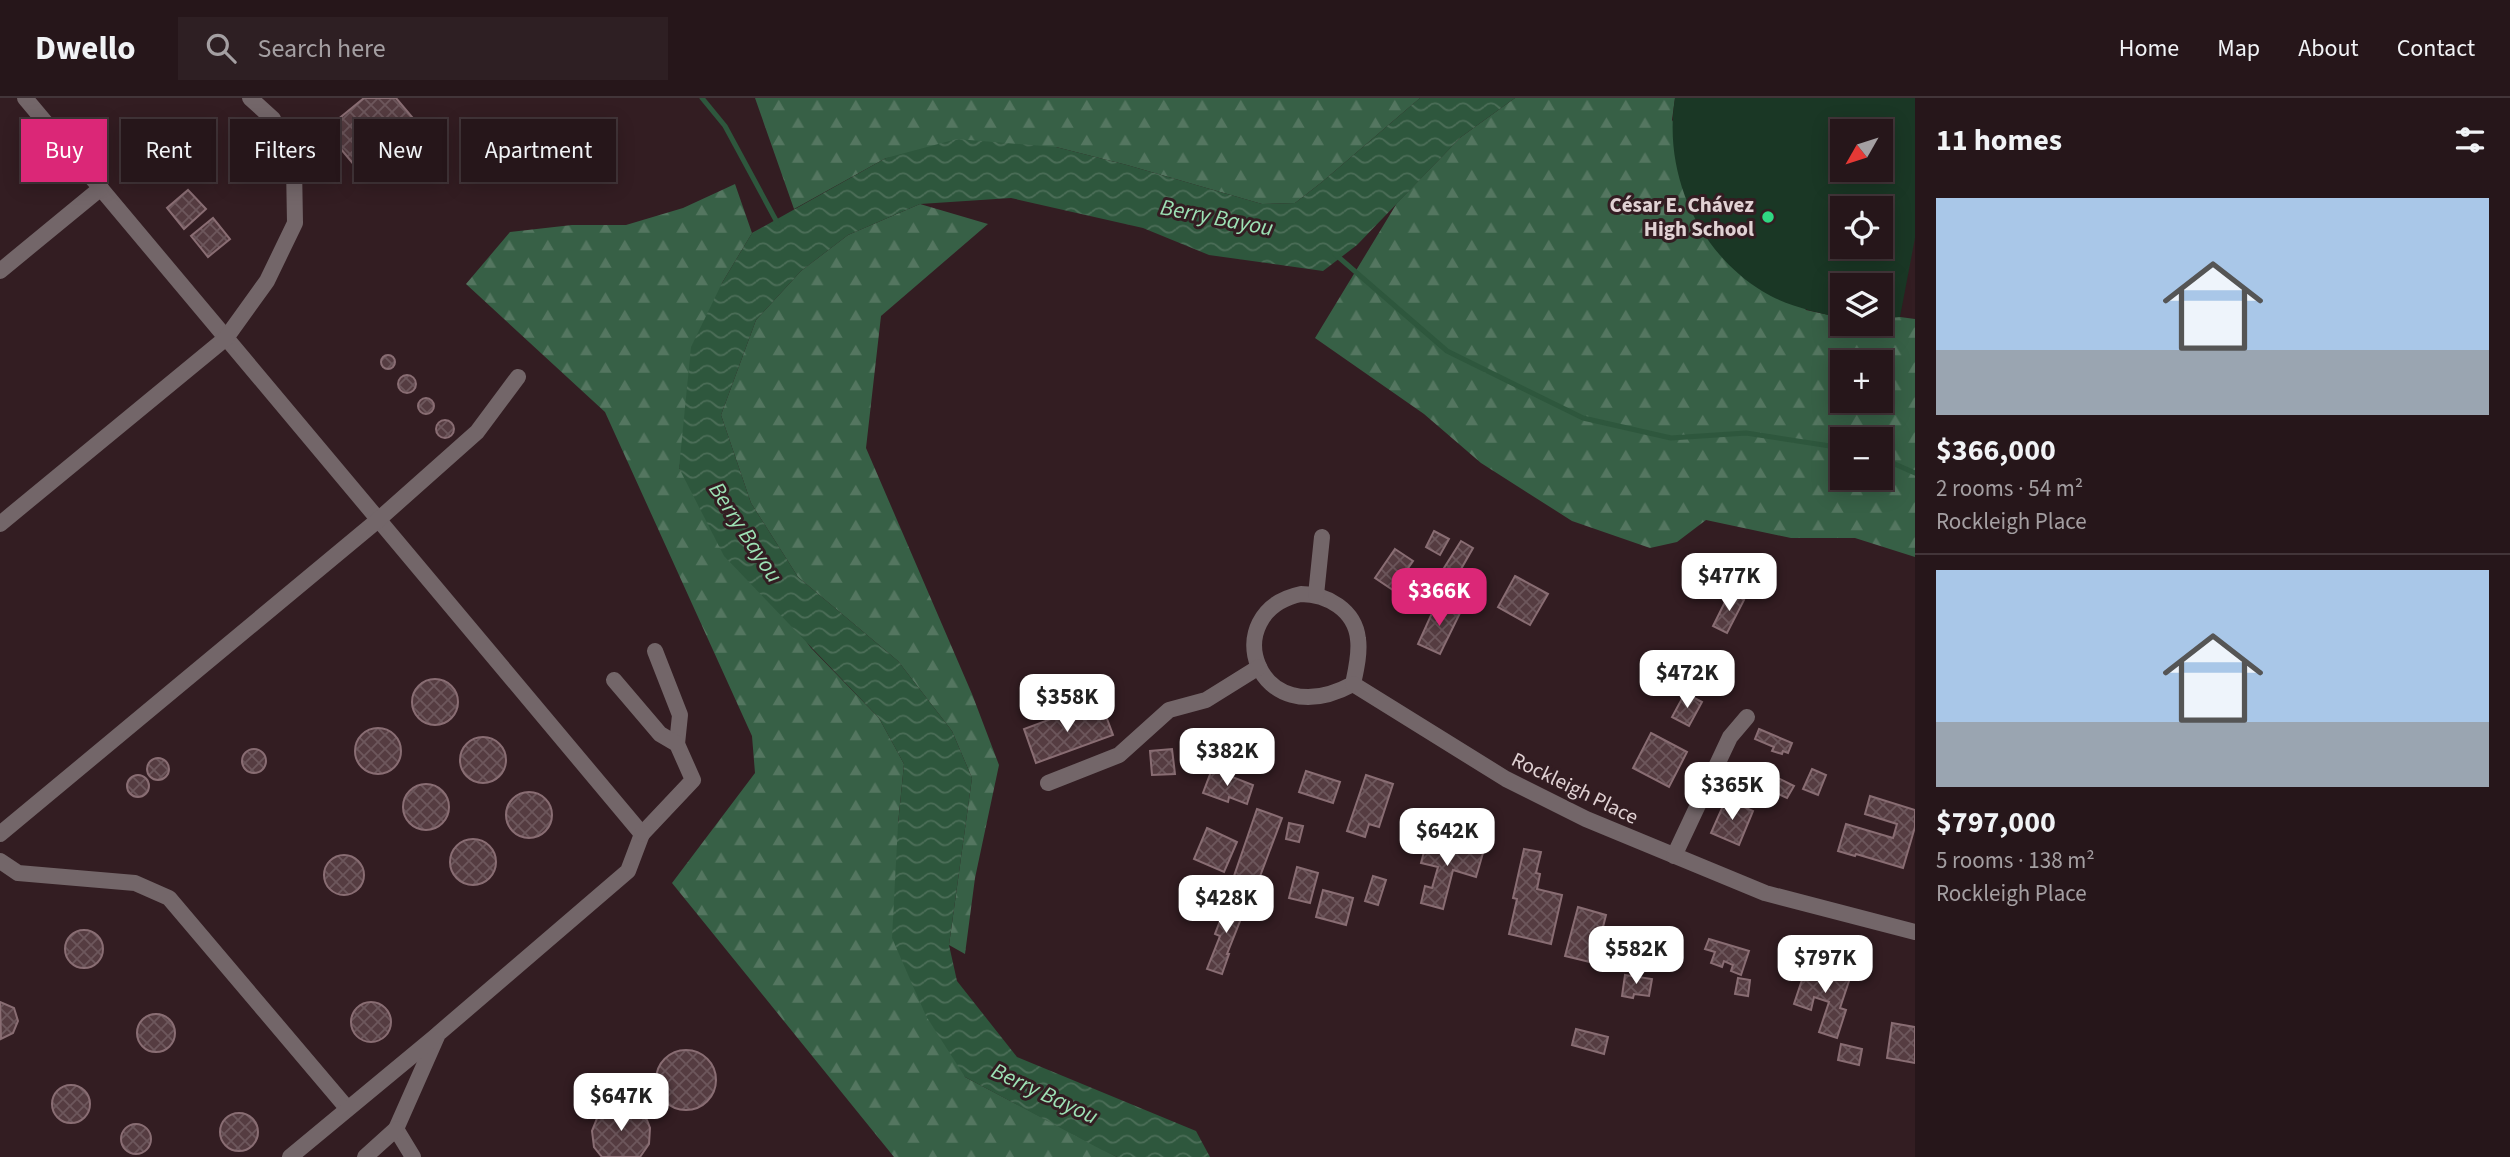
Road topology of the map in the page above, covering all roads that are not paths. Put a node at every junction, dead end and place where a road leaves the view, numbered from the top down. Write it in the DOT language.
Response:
graph roads {
  1 [pos="25,98"];
  2 [pos="250,98"];
  3 [pos="101,188"];
  4 [pos="0,271"];
  5 [pos="226,338"];
  6 [pos="519,377"];
  7 [pos="378,520"];
  8 [pos="0,524"];
  9 [pos="1322,537"];
  10 [pos="1316,595"];
  11 [pos="655,651"];
  12 [pos="1259,667"];
  13 [pos="614,680"];
  14 [pos="1353,684"];
  15 [pos="1747,717"];
  16 [pos="677,744"];
  17 [pos="1048,783"];
  18 [pos="0,834"];
  19 [pos="642,834"];
  20 [pos="1674,856"];
  21 [pos="0,862"];
  22 [pos="1915,932"];
  23 [pos="438,1034"];
  24 [pos="347,1108"];
  25 [pos="396,1129"];
  26 [pos="290,1157"];
  27 [pos="365,1157"];
  28 [pos="413,1157"];
  1 -- 3 [label="street"];
  2 -- 5 [label="street"];
  3 -- 4 [label="street"];
  3 -- 5 [label="street"];
  5 -- 7 [label="street"];
  5 -- 8 [label="street"];
  6 -- 7 [label="street"];
  7 -- 18 [label="street"];
  7 -- 19 [label="street"];
  9 -- 10 [label="street"];
  10 -- 12 [label="street"];
  10 -- 14 [label="street"];
  11 -- 16 [label="street"];
  12 -- 14 [label="street"];
  12 -- 17 [label="street"];
  13 -- 16 [label="street"];
  14 -- 20 [label="street, Rockleigh Place"];
  15 -- 20 [label="street"];
  16 -- 19 [label="street"];
  19 -- 23 [label="street"];
  20 -- 22 [label="street, Rockleigh Place"];
  21 -- 24 [label="street"];
  23 -- 24 [label="street"];
  23 -- 25 [label="street"];
  24 -- 26 [label="street"];
  25 -- 27 [label="street"];
  25 -- 28 [label="street"];
}
